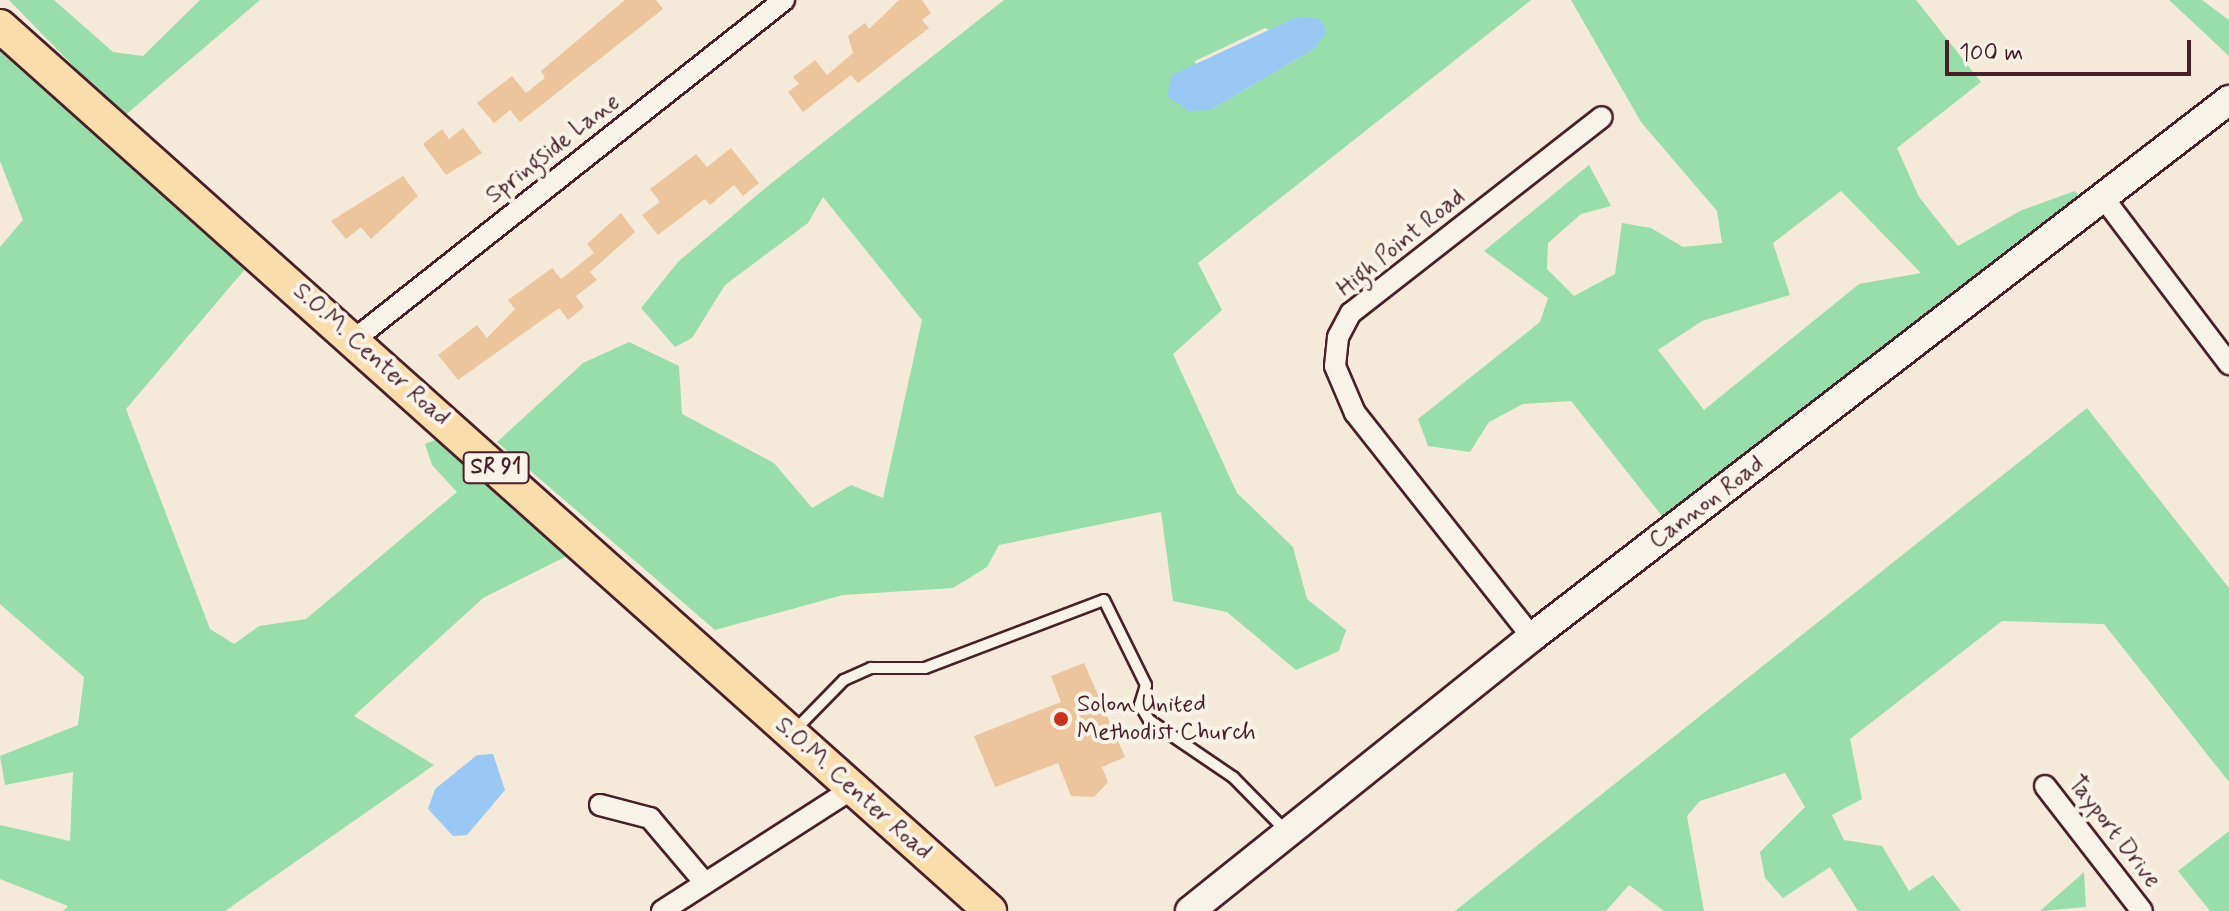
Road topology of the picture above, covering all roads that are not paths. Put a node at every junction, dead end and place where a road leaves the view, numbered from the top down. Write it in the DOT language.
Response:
graph roads {
  1 [pos="784,0"];
  2 [pos="0,26"];
  3 [pos="2229,100"];
  4 [pos="1602,117"];
  5 [pos="2105,200"];
  6 [pos="355,339"];
  7 [pos="2229,364"];
  8 [pos="1532,637"];
  9 [pos="791,734"];
  10 [pos="2045,786"];
  11 [pos="852,789"];
  12 [pos="600,805"];
  13 [pos="1286,831"];
  14 [pos="704,882"];
  15 [pos="662,911"];
  16 [pos="990,911"];
  17 [pos="1190,911"];
  18 [pos="2142,911"];
  1 -- 6 [label="street, Springside Lane"];
  2 -- 6 [label="main road, S.O.M. Center Road / SR 91"];
  3 -- 5 [label="main road, Cannon Road"];
  4 -- 8 [label="street, High Point Road"];
  5 -- 7 [label="street"];
  5 -- 8 [label="main road, Cannon Road"];
  6 -- 9 [label="main road, S.O.M. Center Road / SR 91"];
  8 -- 13 [label="main road, Cannon Road"];
  9 -- 11 [label="main road, S.O.M. Center Road / SR 91"];
  9 -- 13 [label="lane"];
  10 -- 18 [label="street, Tayport Drive"];
  11 -- 14 [label="street"];
  11 -- 16 [label="main road, S.O.M. Center Road / SR 91"];
  12 -- 14 [label="street"];
  13 -- 17 [label="main road, Cannon Road"];
  14 -- 15 [label="street"];
}
